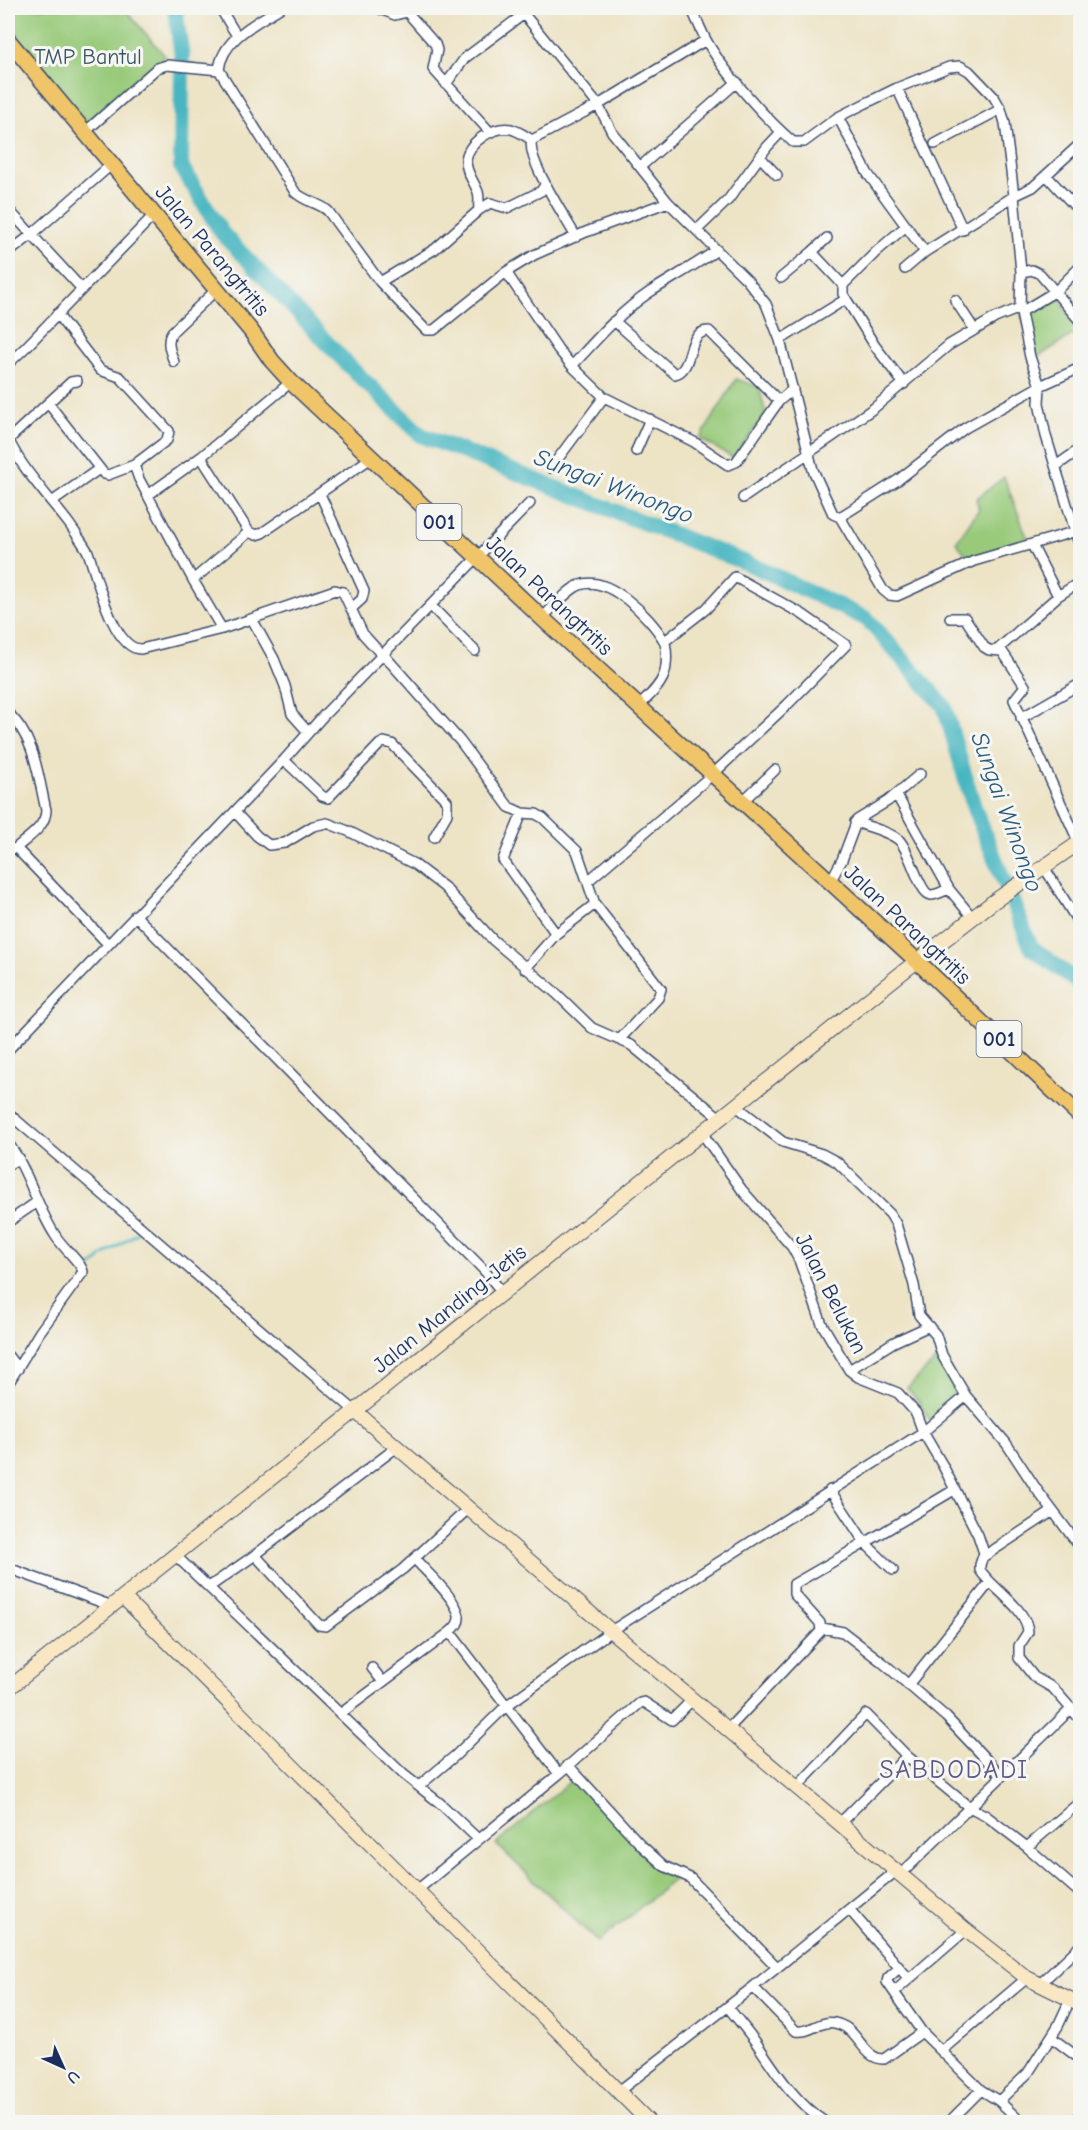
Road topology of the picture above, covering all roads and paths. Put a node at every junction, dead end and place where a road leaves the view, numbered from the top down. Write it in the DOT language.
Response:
graph roads {
  1 [pos="220,8"];
  2 [pos="279,8"];
  3 [pos="378,8"];
  4 [pos="691,8"];
  5 [pos="410,10"];
  6 [pos="522,11"];
  7 [pos="237,36"];
  8 [pos="706,40"];
  9 [pos="9,45"];
  10 [pos="219,70"];
  11 [pos="737,82"];
  12 [pos="446,84"];
  13 [pos="897,88"];
  14 [pos="598,105"];
  15 [pos="1001,109"];
  16 [pos="838,117"];
  17 [pos="85,132"];
  18 [pos="490,132"];
  19 [pos="781,132"];
  20 [pos="532,140"];
  21 [pos="935,144"];
  22 [pos="1080,144"];
  23 [pos="760,157"];
  24 [pos="112,164"];
  25 [pos="640,167"];
  26 [pos="1046,175"];
  27 [pos="777,176"];
  28 [pos="545,185"];
  29 [pos="1014,196"];
  30 [pos="668,202"];
  31 [pos="8,209"];
  32 [pos="479,210"];
  33 [pos="1080,212"];
  34 [pos="154,215"];
  35 [pos="906,226"];
  36 [pos="697,230"];
  37 [pos="963,230"];
  38 [pos="30,236"];
  39 [pos="576,237"];
  40 [pos="827,238"];
  41 [pos="717,250"];
  42 [pos="812,252"];
  43 [pos="925,252"];
  44 [pos="8,253"];
  45 [pos="1080,267"];
  46 [pos="905,269"];
  47 [pos="506,272"];
  48 [pos="1021,272"];
  49 [pos="781,278"];
  50 [pos="380,282"];
  51 [pos="843,285"];
  52 [pos="82,289"];
  53 [pos="216,290"];
  54 [pos="1056,291"];
  55 [pos="846,299"];
  56 [pos="955,300"];
  57 [pos="1020,310"];
  58 [pos="57,314"];
  59 [pos="614,321"];
  60 [pos="1080,321"];
  61 [pos="974,329"];
  62 [pos="780,340"];
  63 [pos="174,362"];
  64 [pos="8,364"];
  65 [pos="572,366"];
  66 [pos="1080,368"];
  67 [pos="77,381"];
  68 [pos="291,382"];
  69 [pos="904,384"];
  70 [pos="1040,386"];
  71 [pos="793,389"];
  72 [pos="604,397"];
  73 [pos="779,401"];
  74 [pos="48,403"];
  75 [pos="650,419"];
  76 [pos="8,439"];
  77 [pos="1080,449"];
  78 [pos="636,451"];
  79 [pos="808,452"];
  80 [pos="201,457"];
  81 [pos="371,458"];
  82 [pos="134,465"];
  83 [pos="1056,466"];
  84 [pos="551,468"];
  85 [pos="99,469"];
  86 [pos="320,494"];
  87 [pos="148,495"];
  88 [pos="743,498"];
  89 [pos="52,502"];
  90 [pos="530,502"];
  91 [pos="840,517"];
  92 [pos="1078,531"];
  93 [pos="249,532"];
  94 [pos="1032,545"];
  95 [pos="1080,547"];
  96 [pos="477,557"];
  97 [pos="193,580"];
  98 [pos="1080,582"];
  99 [pos="1058,596"];
  100 [pos="431,606"];
  101 [pos="352,608"];
  102 [pos="542,618"];
  103 [pos="950,618"];
  104 [pos="252,619"];
  105 [pos="222,629"];
  106 [pos="664,641"];
  107 [pos="997,650"];
  108 [pos="475,651"];
  109 [pos="382,654"];
  110 [pos="1080,684"];
  111 [pos="638,707"];
  112 [pos="8,713"];
  113 [pos="1021,718"];
  114 [pos="308,732"];
  115 [pos="284,760"];
  116 [pos="775,770"];
  117 [pos="713,774"];
  118 [pos="920,774"];
  119 [pos="896,794"];
  120 [pos="742,801"];
  121 [pos="235,812"];
  122 [pos="522,813"];
  123 [pos="855,822"];
  124 [pos="434,837"];
  125 [pos="1080,843"];
  126 [pos="12,849"];
  127 [pos="1044,867"];
  128 [pos="588,881"];
  129 [pos="830,882"];
  130 [pos="949,889"];
  131 [pos="596,904"];
  132 [pos="135,915"];
  133 [pos="972,917"];
  134 [pos="1080,925"];
  135 [pos="556,934"];
  136 [pos="108,944"];
  137 [pos="917,961"];
  138 [pos="525,969"];
  139 [pos="620,1039"];
  140 [pos="8,1050"];
  141 [pos="735,1105"];
  142 [pos="8,1113"];
  143 [pos="1080,1116"];
  144 [pos="720,1118"];
  145 [pos="702,1133"];
  146 [pos="8,1143"];
  147 [pos="18,1158"];
  148 [pos="8,1166"];
  149 [pos="37,1202"];
  150 [pos="8,1222"];
  151 [pos="502,1292"];
  152 [pos="929,1326"];
  153 [pos="8,1356"];
  154 [pos="18,1369"];
  155 [pos="849,1370"];
  156 [pos="8,1384"];
  157 [pos="966,1395"];
  158 [pos="355,1411"];
  159 [pos="923,1432"];
  160 [pos="397,1447"];
  161 [pos="830,1490"];
  162 [pos="954,1490"];
  163 [pos="469,1508"];
  164 [pos="1053,1511"];
  165 [pos="865,1543"];
  166 [pos="1080,1547"];
  167 [pos="174,1554"];
  168 [pos="255,1556"];
  169 [pos="983,1557"];
  170 [pos="415,1559"];
  171 [pos="8,1568"];
  172 [pos="893,1570"];
  173 [pos="990,1582"];
  174 [pos="209,1587"];
  175 [pos="117,1601"];
  176 [pos="822,1628"];
  177 [pos="611,1631"];
  178 [pos="450,1632"];
  179 [pos="372,1668"];
  180 [pos="383,1682"];
  181 [pos="908,1684"];
  182 [pos="8,1689"];
  183 [pos="693,1699"];
  184 [pos="506,1706"];
  185 [pos="1071,1708"];
  186 [pos="340,1714"];
  187 [pos="1080,1719"];
  188 [pos="728,1729"];
  189 [pos="907,1756"];
  190 [pos="568,1766"];
  191 [pos="559,1774"];
  192 [pos="1002,1776"];
  193 [pos="419,1786"];
  194 [pos="796,1788"];
  195 [pos="1080,1802"];
  196 [pos="969,1807"];
  197 [pos="840,1823"];
  198 [pos="478,1839"];
  199 [pos="1027,1847"];
  200 [pos="898,1873"];
  201 [pos="416,1891"];
  202 [pos="1080,1893"];
  203 [pos="849,1910"];
  204 [pos="966,1930"];
  205 [pos="1080,1946"];
  206 [pos="777,1967"];
  207 [pos="899,1968"];
  208 [pos="1027,1978"];
  209 [pos="909,1979"];
  210 [pos="1040,1984"];
  211 [pos="753,1987"];
  212 [pos="894,1992"];
  213 [pos="1075,2002"];
  214 [pos="728,2007"];
  215 [pos="922,2032"];
  216 [pos="1051,2037"];
  217 [pos="942,2050"];
  218 [pos="1080,2059"];
  219 [pos="981,2090"];
  220 [pos="619,2091"];
  221 [pos="999,2101"];
  222 [pos="1080,2116"];
  223 [pos="649,2122"];
  224 [pos="825,2122"];
  225 [pos="949,2122"];
  226 [pos="1021,2122"];
  227 [pos="1073,2122"];
  1 -- 7 [label="street"];
  2 -- 7 [label="street"];
  3 -- 5 [label="street"];
  4 -- 8 [label="street"];
  5 -- 12 [label="street"];
  6 -- 12 [label="street"];
  6 -- 14 [label="street"];
  7 -- 10 [label="street"];
  8 -- 11 [label="street"];
  8 -- 14 [label="street"];
  9 -- 17 [label="main road, Jalan Parangtritis / 001"];
  10 -- 17 [label="street"];
  10 -- 50 [label="street"];
  11 -- 19 [label="street"];
  11 -- 25 [label="street"];
  12 -- 18 [label="street"];
  13 -- 15 [label="street"];
  13 -- 16 [label="street"];
  13 -- 37 [label="street"];
  14 -- 20 [label="street"];
  14 -- 25 [label="street"];
  15 -- 21 [label="street"];
  15 -- 29 [label="street"];
  16 -- 19 [label="street"];
  16 -- 35 [label="street"];
  17 -- 24 [label="main road, Jalan Parangtritis / 001"];
  18 -- 20 [label="street"];
  18 -- 32 [label="street"];
  19 -- 23 [label="street"];
  20 -- 28 [label="street"];
  22 -- 26 [label="street"];
  23 -- 27 [label="street"];
  23 -- 36 [label="street"];
  24 -- 34 [label="main road, Jalan Parangtritis / 001"];
  24 -- 38 [label="street"];
  25 -- 30 [label="street"];
  26 -- 29 [label="street"];
  26 -- 33 [label="street"];
  28 -- 32 [label="street"];
  28 -- 39 [label="street"];
  29 -- 37 [label="street"];
  29 -- 48 [label="street"];
  30 -- 36 [label="street"];
  30 -- 39 [label="street"];
  31 -- 38 [label="street"];
  32 -- 50 [label="street"];
  34 -- 52 [label="street"];
  34 -- 53 [label="main road, Jalan Parangtritis / 001"];
  35 -- 43 [label="street"];
  35 -- 51 [label="street"];
  36 -- 41 [label="street"];
  37 -- 43 [label="street"];
  38 -- 44 [label="street"];
  38 -- 52 [label="street"];
  39 -- 47 [label="street"];
  40 -- 42 [label="street"];
  41 -- 59 [label="street"];
  41 -- 62 [label="street"];
  42 -- 49 [label="street"];
  42 -- 51 [label="street"];
  43 -- 46 [label="street"];
  45 -- 54 [label="street"];
  47 -- 50 [label="street"];
  47 -- 65 [label="street"];
  48 -- 54 [label="street"];
  48 -- 57 [label="street"];
  51 -- 55 [label="street"];
  52 -- 58 [label="street"];
  53 -- 63 [label="street"];
  53 -- 68 [label="main road, Jalan Parangtritis / 001"];
  54 -- 57 [label="street"];
  54 -- 60 [label="street"];
  55 -- 62 [label="street"];
  55 -- 69 [label="street"];
  56 -- 61 [label="street"];
  57 -- 61 [label="street"];
  57 -- 70 [label="street"];
  58 -- 64 [label="street"];
  58 -- 82 [label="street"];
  59 -- 65 [label="street"];
  59 -- 73 [label="street"];
  61 -- 69 [label="street"];
  62 -- 71 [label="street"];
  65 -- 72 [label="street"];
  66 -- 70 [label="street"];
  67 -- 74 [label="street"];
  68 -- 80 [label="street"];
  68 -- 81 [label="main road, Jalan Parangtritis / 001"];
  69 -- 79 [label="street"];
  70 -- 83 [label="street"];
  70 -- 91 [label="street"];
  71 -- 73 [label="street"];
  71 -- 79 [label="street"];
  72 -- 75 [label="street"];
  72 -- 84 [label="street"];
  73 -- 75 [label="street"];
  74 -- 76 [label="street"];
  74 -- 85 [label="street"];
  75 -- 78 [label="street"];
  76 -- 89 [label="street"];
  77 -- 83 [label="street"];
  79 -- 88 [label="street"];
  79 -- 91 [label="street"];
  80 -- 87 [label="street"];
  80 -- 93 [label="street"];
  81 -- 86 [label="street"];
  81 -- 96 [label="main road, Jalan Parangtritis / 001"];
  82 -- 85 [label="street"];
  82 -- 87 [label="street"];
  83 -- 92 [label="street"];
  85 -- 89 [label="street"];
  86 -- 93 [label="street"];
  86 -- 101 [label="street"];
  87 -- 97 [label="street"];
  89 -- 105 [label="street"];
  90 -- 96 [label="street"];
  91 -- 94 [label="street"];
  92 -- 94 [label="street"];
  92 -- 95 [label="street"];
  93 -- 97 [label="street"];
  94 -- 99 [label="street"];
  96 -- 100 [label="street"];
  96 -- 102 [label="main road, Jalan Parangtritis / 001"];
  97 -- 105 [label="street"];
  98 -- 99 [label="street"];
  99 -- 107 [label="street"];
  100 -- 108 [label="street"];
  100 -- 109 [label="street"];
  101 -- 104 [label="street"];
  101 -- 109 [label="street"];
  102 -- 106 [label="street"];
  102 -- 111 [label="main road, Jalan Parangtritis / 001"];
  103 -- 107 [label="street"];
  104 -- 105 [label="street"];
  104 -- 114 [label="street"];
  106 -- 111 [label="street"];
  106 -- 117 [label="street"];
  107 -- 113 [label="street"];
  109 -- 114 [label="street"];
  109 -- 122 [label="street"];
  110 -- 113 [label="street"];
  111 -- 117 [label="main road, Jalan Parangtritis / 001"];
  112 -- 126 [label="street"];
  113 -- 125 [label="street"];
  114 -- 115 [label="street"];
  115 -- 121 [label="street"];
  115 -- 124 [label="street"];
  116 -- 120 [label="street"];
  117 -- 120 [label="main road, Jalan Parangtritis / 001"];
  117 -- 128 [label="street"];
  118 -- 119 [label="street"];
  119 -- 123 [label="street"];
  119 -- 130 [label="street"];
  120 -- 129 [label="main road, Jalan Parangtritis / 001"];
  121 -- 132 [label="street"];
  121 -- 138 [label="street"];
  122 -- 128 [label="street"];
  122 -- 135 [label="street"];
  123 -- 129 [label="street"];
  123 -- 130 [label="street"];
  125 -- 127 [label="street, Jalan Manding-Jetis"];
  126 -- 136 [label="street"];
  127 -- 133 [label="street, Jalan Manding-Jetis"];
  127 -- 134 [label="street"];
  128 -- 131 [label="street"];
  129 -- 137 [label="main road, Jalan Parangtritis / 001"];
  130 -- 133 [label="street"];
  131 -- 135 [label="street"];
  131 -- 139 [label="street"];
  132 -- 136 [label="street"];
  132 -- 151 [label="street"];
  133 -- 137 [label="street, Jalan Manding-Jetis"];
  135 -- 138 [label="street"];
  136 -- 140 [label="street"];
  137 -- 141 [label="street, Jalan Manding-Jetis"];
  137 -- 143 [label="main road, Jalan Parangtritis / 001"];
  138 -- 139 [label="street"];
  139 -- 144 [label="street"];
  141 -- 144 [label="street, Jalan Manding-Jetis"];
  141 -- 152 [label="street"];
  142 -- 158 [label="street"];
  144 -- 145 [label="street, Jalan Manding-Jetis"];
  145 -- 151 [label="street, Jalan Manding-Jetis"];
  145 -- 155 [label="street, Jalan Belukan"];
  146 -- 147 [label="street"];
  147 -- 148 [label="street"];
  147 -- 149 [label="street"];
  149 -- 150 [label="street"];
  149 -- 154 [label="street"];
  151 -- 158 [label="street, Jalan Manding-Jetis"];
  152 -- 155 [label="street"];
  152 -- 157 [label="street"];
  153 -- 154 [label="street"];
  154 -- 156 [label="street"];
  155 -- 159 [label="street, Jalan Belukan"];
  157 -- 159 [label="street"];
  157 -- 164 [label="street"];
  158 -- 160 [label="street"];
  158 -- 167 [label="street, Jalan Manding-Jetis"];
  159 -- 161 [label="street"];
  159 -- 162 [label="street, Jalan Belukan"];
  160 -- 163 [label="street"];
  160 -- 168 [label="street"];
  161 -- 165 [label="street"];
  161 -- 177 [label="street"];
  162 -- 165 [label="street"];
  162 -- 169 [label="street, Jalan Belukan"];
  163 -- 170 [label="street"];
  163 -- 177 [label="street"];
  164 -- 166 [label="street"];
  164 -- 169 [label="street"];
  165 -- 172 [label="street"];
  165 -- 176 [label="street"];
  167 -- 174 [label="street"];
  167 -- 175 [label="street, Jalan Manding-Jetis"];
  168 -- 170 [label="street"];
  168 -- 174 [label="street"];
  169 -- 173 [label="street, Jalan Belukan"];
  170 -- 178 [label="street"];
  171 -- 175 [label="street"];
  173 -- 181 [label="street"];
  173 -- 185 [label="street"];
  174 -- 186 [label="street"];
  175 -- 182 [label="street, Jalan Manding-Jetis"];
  175 -- 201 [label="street"];
  176 -- 181 [label="street"];
  176 -- 188 [label="street"];
  177 -- 183 [label="street"];
  177 -- 184 [label="street"];
  178 -- 180 [label="street"];
  178 -- 184 [label="street"];
  179 -- 180 [label="street"];
  180 -- 186 [label="street"];
  181 -- 192 [label="street"];
  183 -- 188 [label="street"];
  183 -- 190 [label="street"];
  184 -- 191 [label="street"];
  184 -- 193 [label="street"];
  185 -- 187 [label="street"];
  185 -- 192 [label="street"];
  186 -- 193 [label="street"];
  188 -- 194 [label="street"];
  189 -- 194 [label="street"];
  189 -- 196 [label="street"];
  189 -- 197 [label="street"];
  190 -- 191 [label="street"];
  190 -- 206 [label="street"];
  191 -- 198 [label="street"];
  192 -- 196 [label="street"];
  193 -- 198 [label="street"];
  194 -- 197 [label="street"];
  195 -- 199 [label="street"];
  196 -- 199 [label="street"];
  196 -- 200 [label="street"];
  197 -- 200 [label="street"];
  198 -- 201 [label="street"];
  199 -- 202 [label="street"];
  200 -- 203 [label="street"];
  200 -- 204 [label="street"];
  201 -- 220 [label="street"];
  203 -- 206 [label="street"];
  203 -- 207 [label="street"];
  204 -- 208 [label="street"];
  204 -- 209 [label="street"];
  205 -- 210 [label="street"];
  206 -- 211 [label="street"];
  207 -- 209 [label="street"];
  207 -- 212 [label="street"];
  208 -- 210 [label="street"];
  208 -- 217 [label="street"];
  209 -- 212 [label="street"];
  210 -- 213 [label="street"];
  211 -- 214 [label="street"];
  211 -- 215 [label="street"];
  212 -- 215 [label="street"];
  213 -- 216 [label="street"];
  214 -- 220 [label="street"];
  214 -- 224 [label="street"];
  215 -- 217 [label="street"];
  216 -- 218 [label="street"];
  216 -- 221 [label="street"];
  217 -- 219 [label="street"];
  219 -- 221 [label="street"];
  219 -- 225 [label="street"];
  220 -- 223 [label="street"];
  221 -- 226 [label="street"];
  222 -- 227 [label="street"];
}
